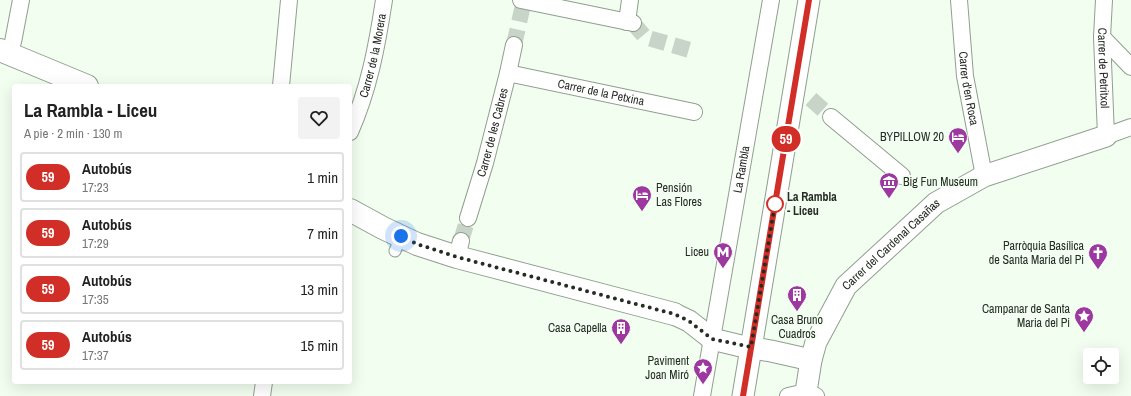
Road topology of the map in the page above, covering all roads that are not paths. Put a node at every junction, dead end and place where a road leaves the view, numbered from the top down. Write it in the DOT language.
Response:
graph roads {
  1 [pos="21,0"];
  2 [pos="289,0"];
  3 [pos="384,0"];
  4 [pos="630,0"];
  5 [pos="771,0"];
  6 [pos="809,0"];
  7 [pos="959,0"];
  8 [pos="1104,0"];
  9 [pos="523,2"];
  10 [pos="1102,37"];
  11 [pos="514,45"];
  12 [pos="6,46"];
  13 [pos="1131,67"];
  14 [pos="508,73"];
  15 [pos="83,84"];
  16 [pos="281,84"];
  17 [pos="694,112"];
  18 [pos="831,117"];
  19 [pos="352,126"];
  20 [pos="1131,127"];
  21 [pos="1106,136"];
  22 [pos="902,176"];
  23 [pos="984,176"];
  24 [pos="352,211"];
  25 [pos="468,218"];
  26 [pos="682,318"];
  27 [pos="712,339"];
  28 [pos="757,349"];
  29 [pos="813,351"];
  30 [pos="264,384"];
  31 [pos="803,395"];
  32 [pos="262,396"];
  33 [pos="702,396"];
  34 [pos="743,396"];
  1 -- 12 [label="street"];
  2 -- 16 [label="street"];
  3 -- 19 [label="street, Carrer de la Morera"];
  4 -- 9 [label="street"];
  5 -- 27 [label="street, La Rambla"];
  6 -- 28 [label="street"];
  7 -- 23 [label="street, Carrer d'en Roca"];
  8 -- 10 [label="street, Carrer de Petritxol"];
  10 -- 13 [label="street"];
  10 -- 21 [label="street, Carrer de Petritxol"];
  11 -- 14 [label="street, Carrer de les Cabres"];
  12 -- 15 [label="street"];
  14 -- 17 [label="street, Carrer de la Petxina"];
  14 -- 25 [label="street, Carrer de les Cabres"];
  18 -- 22 [label="street"];
  20 -- 21 [label="street"];
  21 -- 23 [label="street, Carrer del Cardenal Casañas"];
  23 -- 29 [label="street, Carrer del Cardenal Casañas"];
  24 -- 26 [label="street"];
  26 -- 27 [label="street"];
  27 -- 28 [label="street"];
  27 -- 33 [label="street, La Rambla"];
  28 -- 29 [label="street"];
  28 -- 34 [label="street"];
  29 -- 31 [label="street, Carrer del Cardenal Casañas"];
  30 -- 32 [label="street"];
}
